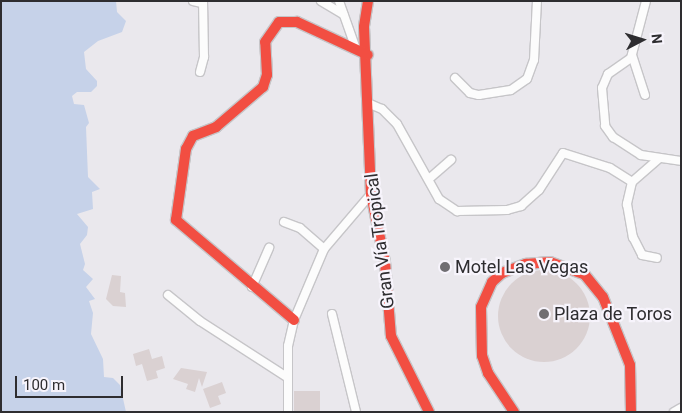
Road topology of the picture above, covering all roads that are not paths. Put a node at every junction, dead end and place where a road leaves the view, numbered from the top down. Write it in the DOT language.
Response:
graph roads {
  1 [pos="193,1"];
  2 [pos="321,1"];
  3 [pos="339,1"];
  4 [pos="368,1"];
  5 [pos="537,1"];
  6 [pos="646,1"];
  7 [pos="203,2"];
  8 [pos="343,14"];
  9 [pos="356,48"];
  10 [pos="368,55"];
  11 [pos="632,55"];
  12 [pos="200,72"];
  13 [pos="455,78"];
  14 [pos="645,95"];
  15 [pos="370,104"];
  16 [pos="658,159"];
  17 [pos="451,160"];
  18 [pos="681,161"];
  19 [pos="430,178"];
  20 [pos="632,182"];
  21 [pos="371,194"];
  22 [pos="284,222"];
  23 [pos="269,248"];
  24 [pos="324,249"];
  25 [pos="657,258"];
  26 [pos="252,287"];
  27 [pos="168,295"];
  28 [pos="332,314"];
  29 [pos="294,320"];
  30 [pos="288,377"];
  31 [pos="681,408"];
  32 [pos="288,412"];
  33 [pos="356,412"];
  34 [pos="429,412"];
  35 [pos="514,412"];
  36 [pos="631,412"];
  37 [pos="674,412"];
  1 -- 7 [label="street"];
  2 -- 8 [label="street"];
  3 -- 8 [label="street"];
  4 -- 10 [label="street, Gran Vía Tropical"];
  5 -- 13 [label="street"];
  6 -- 11 [label="street"];
  7 -- 12 [label="street"];
  8 -- 9 [label="street"];
  9 -- 10 [label="street"];
  9 -- 26 [label="street"];
  10 -- 15 [label="street, Gran Vía Tropical"];
  11 -- 14 [label="street"];
  11 -- 16 [label="street"];
  15 -- 19 [label="street"];
  15 -- 21 [label="street, Gran Vía Tropical"];
  16 -- 18 [label="street"];
  16 -- 20 [label="street"];
  17 -- 19 [label="street"];
  19 -- 20 [label="street"];
  20 -- 25 [label="street"];
  21 -- 24 [label="street"];
  21 -- 34 [label="street, Gran Vía Tropical"];
  22 -- 24 [label="street"];
  23 -- 26 [label="street"];
  24 -- 29 [label="street"];
  26 -- 29 [label="street"];
  27 -- 30 [label="street"];
  28 -- 33 [label="street"];
  29 -- 30 [label="street"];
  30 -- 32 [label="street"];
  31 -- 37 [label="street"];
  35 -- 36 [label="street"];
}
